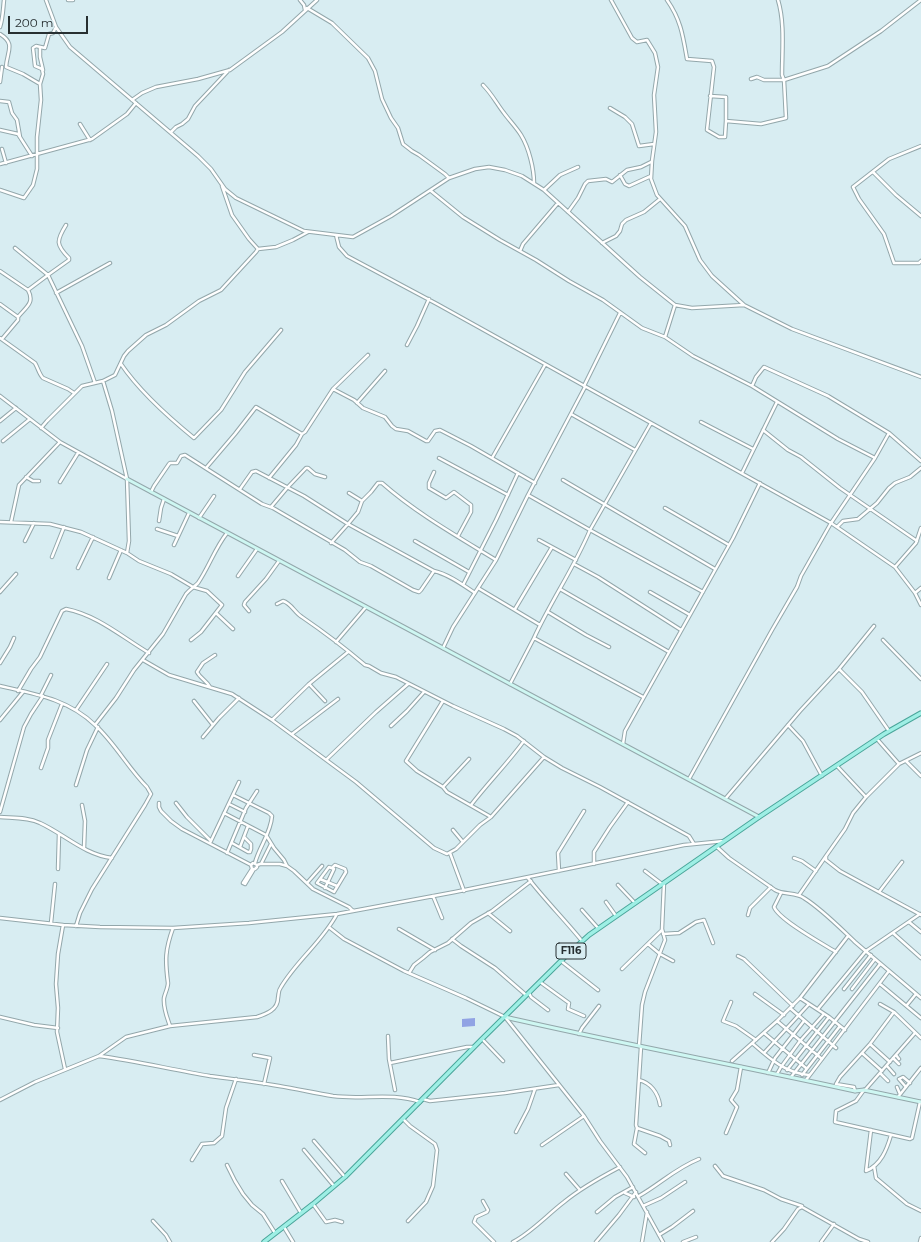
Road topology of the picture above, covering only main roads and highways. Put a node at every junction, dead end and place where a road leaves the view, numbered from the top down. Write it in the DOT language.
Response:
graph roads {
  1 [pos="921,713"];
  2 [pos="264,1242"];
  1 -- 2 [label="main road, F116"];
}
